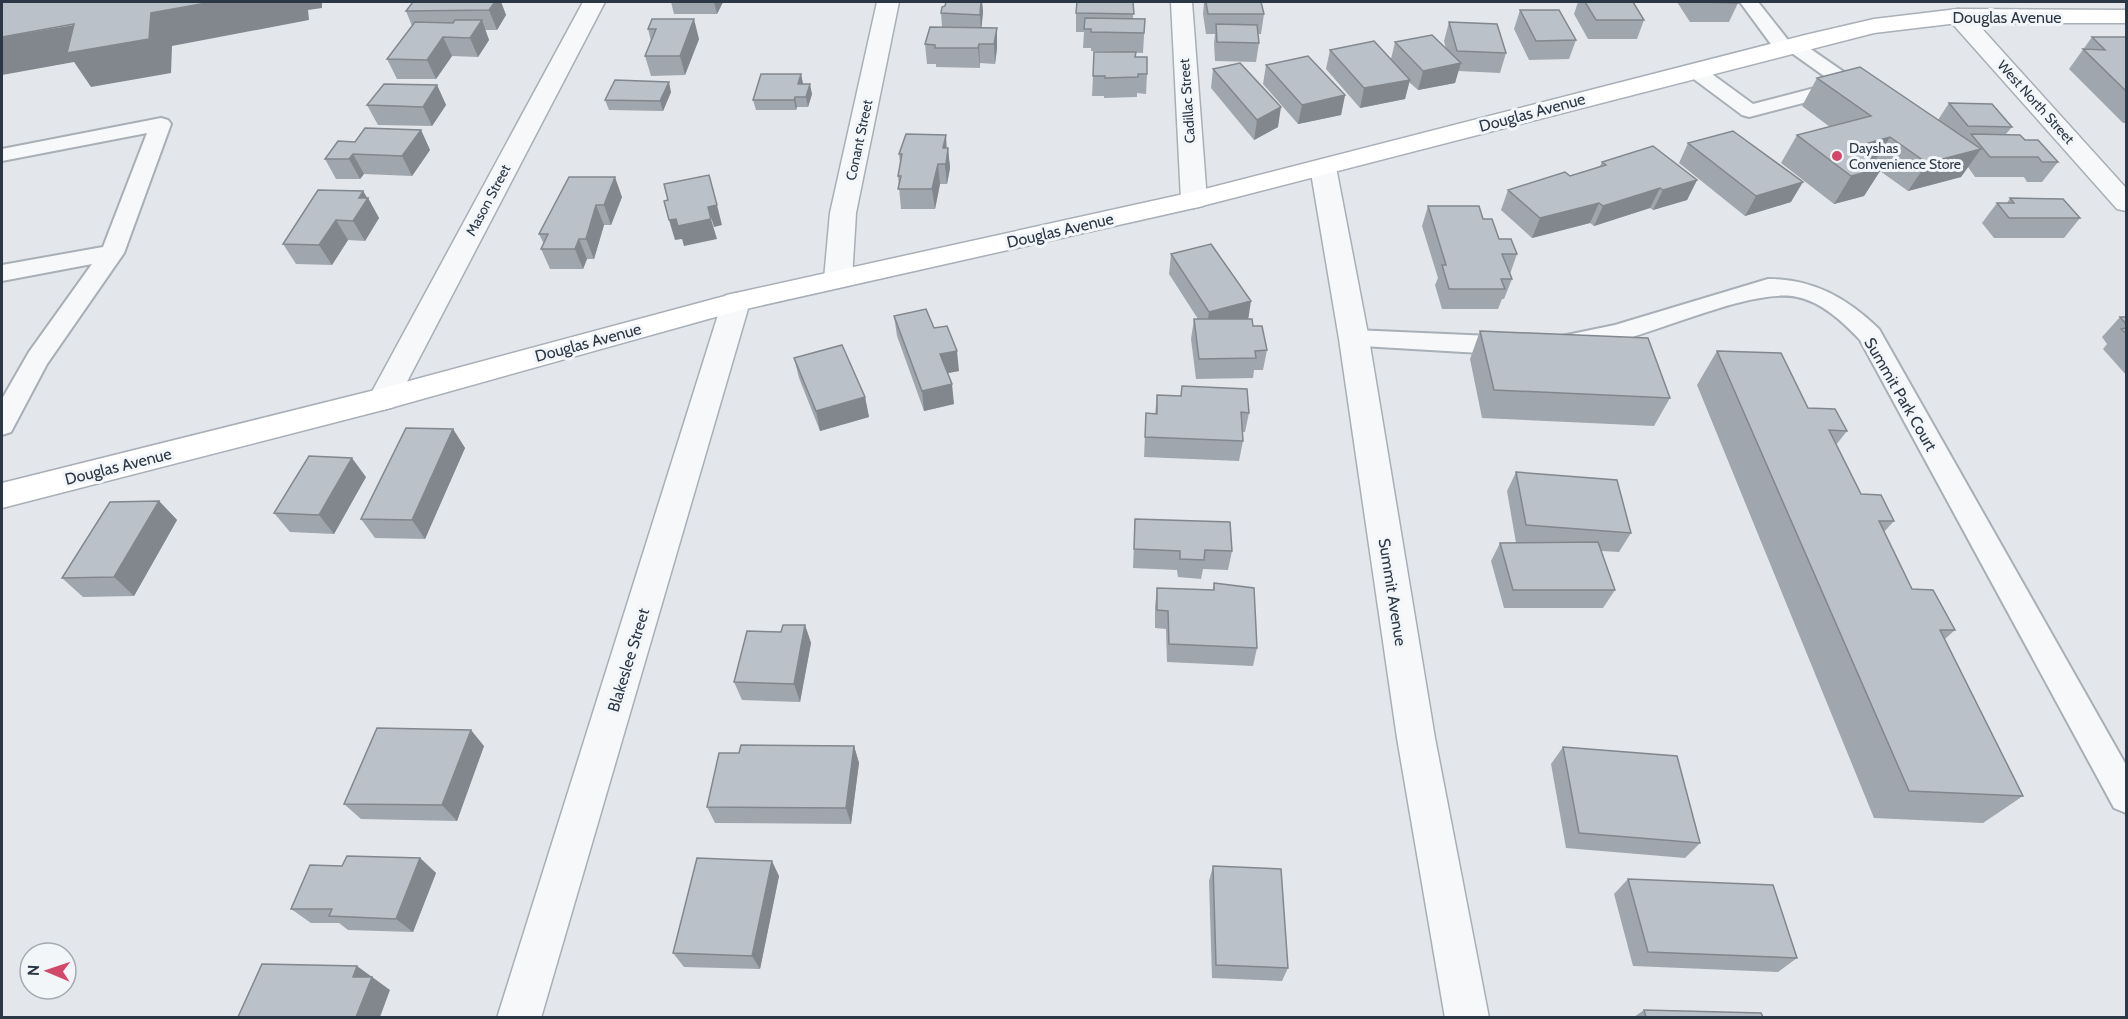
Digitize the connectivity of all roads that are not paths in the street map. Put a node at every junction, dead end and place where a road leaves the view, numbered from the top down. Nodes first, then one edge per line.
1 (594, 2) edge
2 (888, 2) edge
3 (1181, 2) edge
4 (1749, 2) edge
5 (1951, 9) edge
6 (2127, 18) edge
7 (1787, 46) junction
8 (1694, 70) junction
9 (2, 154) edge
10 (1323, 167) junction
11 (1194, 200) junction
12 (2127, 203) edge
13 (112, 253) junction
14 (2, 273) edge
15 (838, 279) junction
16 (736, 302) junction
17 (1354, 339) junction
18 (383, 399) junction
19 (2, 425) edge
20 (2, 496) edge
21 (2127, 797) edge
22 (519, 1017) edge
23 (1467, 1017) edge

1 - 18 street, Mason Street
2 - 15 street, Conant Street
3 - 11 street, Cadillac Street
4 - 7 lane
5 - 6 main road, Douglas Avenue
5 - 7 main road, Douglas Avenue
5 - 12 street, West North Street
7 - 8 main road, Douglas Avenue
7 - 8 lane
8 - 10 main road, Douglas Avenue
9 - 13 lane
10 - 11 main road, Douglas Avenue
10 - 17 street, Summit Avenue
11 - 15 main road, Douglas Avenue
13 - 14 lane
13 - 19 lane
15 - 16 main road, Douglas Avenue
16 - 18 main road, Douglas Avenue
16 - 22 street, Blakeslee Street
17 - 21 lane, Summit Park Court
17 - 23 street, Summit Avenue
18 - 20 main road, Douglas Avenue

